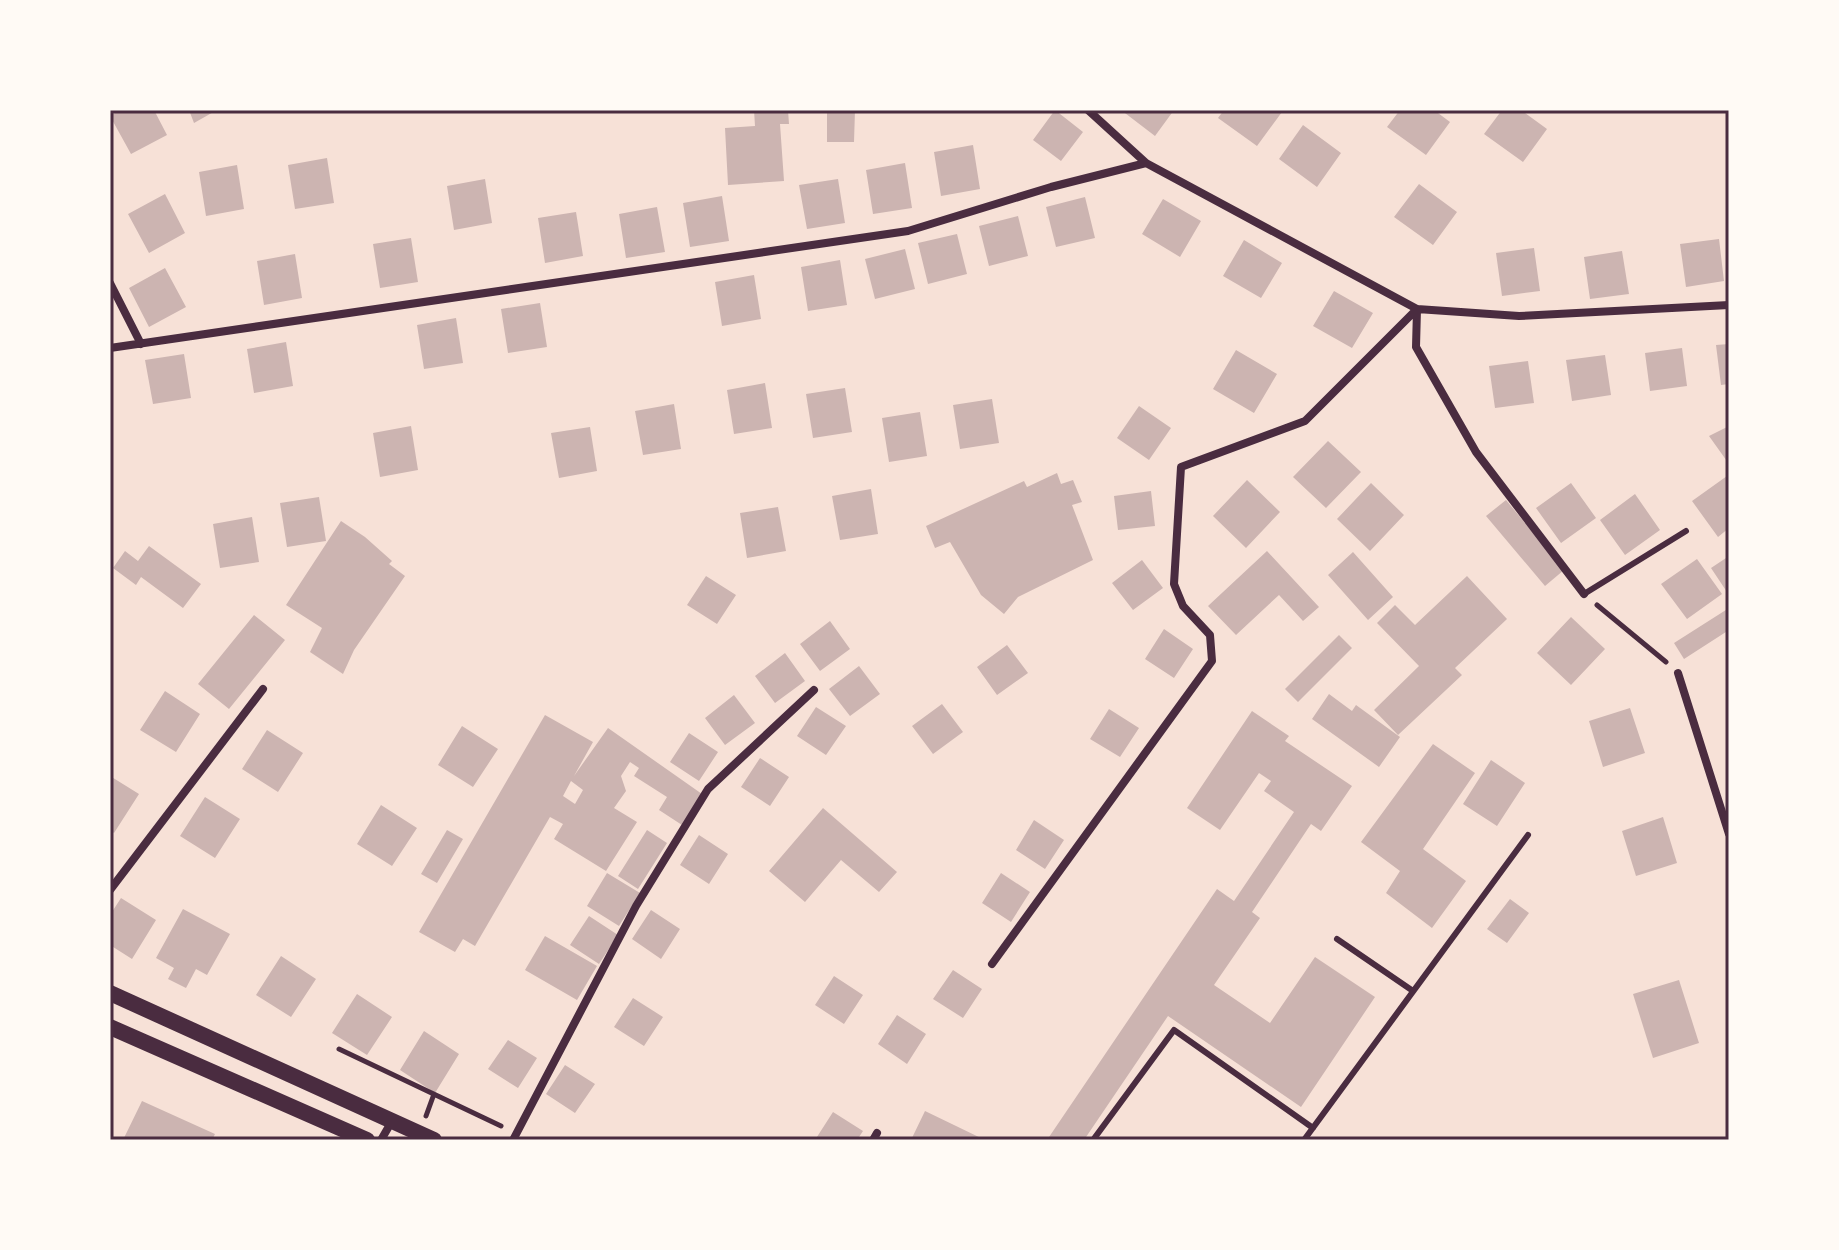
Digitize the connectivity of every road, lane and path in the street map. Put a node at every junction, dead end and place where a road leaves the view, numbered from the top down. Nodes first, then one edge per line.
1 (1088, 110) edge
2 (1146, 163) junction
3 (110, 283) edge
4 (1729, 305) edge
5 (1417, 309) junction
6 (141, 344) junction
7 (110, 348) edge
8 (1686, 531) dead end
9 (1584, 594) junction
10 (1678, 673) joint
11 (263, 689) dead end
12 (814, 690) dead end
13 (1729, 834) edge
14 (1528, 835) dead end
15 (110, 890) edge
16 (1337, 939) dead end
17 (992, 964) dead end
18 (1413, 991) junction
19 (110, 993) edge
20 (110, 1027) edge
21 (339, 1049) dead end
22 (393, 1120) junction
23 (1313, 1128) junction
24 (515, 1137) edge
25 (367, 1140) edge
26 (381, 1140) edge
27 (434, 1140) edge
28 (1093, 1140) edge
29 (1304, 1140) edge

1 - 2 street
2 - 5 street
2 - 6 street
3 - 6 street
4 - 5 street
5 - 9 street
5 - 17 street
6 - 7 street
8 - 9 lane
9 - 10 path
10 - 13 street
11 - 15 street
12 - 24 street
14 - 18 lane
16 - 18 lane
18 - 23 lane
19 - 22 main road
20 - 25 main road
21 - 24 path
22 - 26 street
22 - 27 main road
23 - 28 lane
23 - 29 lane

